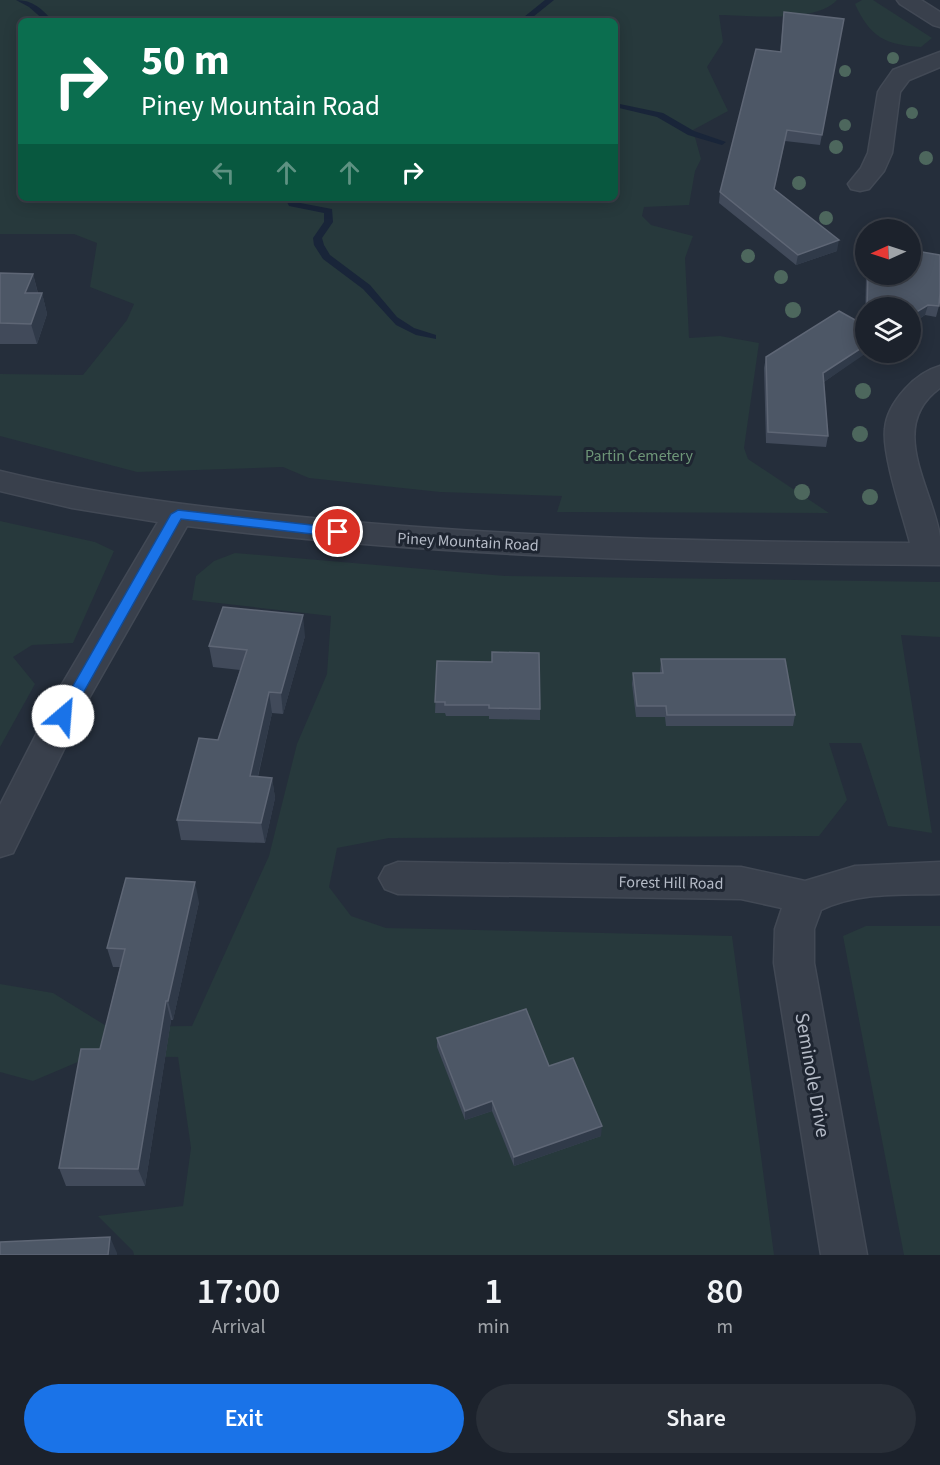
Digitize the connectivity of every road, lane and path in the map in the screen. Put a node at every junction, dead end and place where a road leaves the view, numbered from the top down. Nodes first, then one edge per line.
1 (907, 0) edge
2 (940, 21) edge
3 (940, 59) edge
4 (860, 184) dead end
5 (940, 375) edge
6 (0, 481) edge
7 (178, 514) junction
8 (934, 554) edge
9 (0, 842) edge
10 (398, 878) dead end
11 (940, 878) edge
12 (807, 898) junction
13 (844, 1255) edge

1 - 2 street
3 - 4 street
5 - 8 street
6 - 7 street, Piney Mountain Road
7 - 8 street, Piney Mountain Road
7 - 9 street
10 - 12 street, Forest Hill Road
11 - 12 street
12 - 13 street, Seminole Drive

